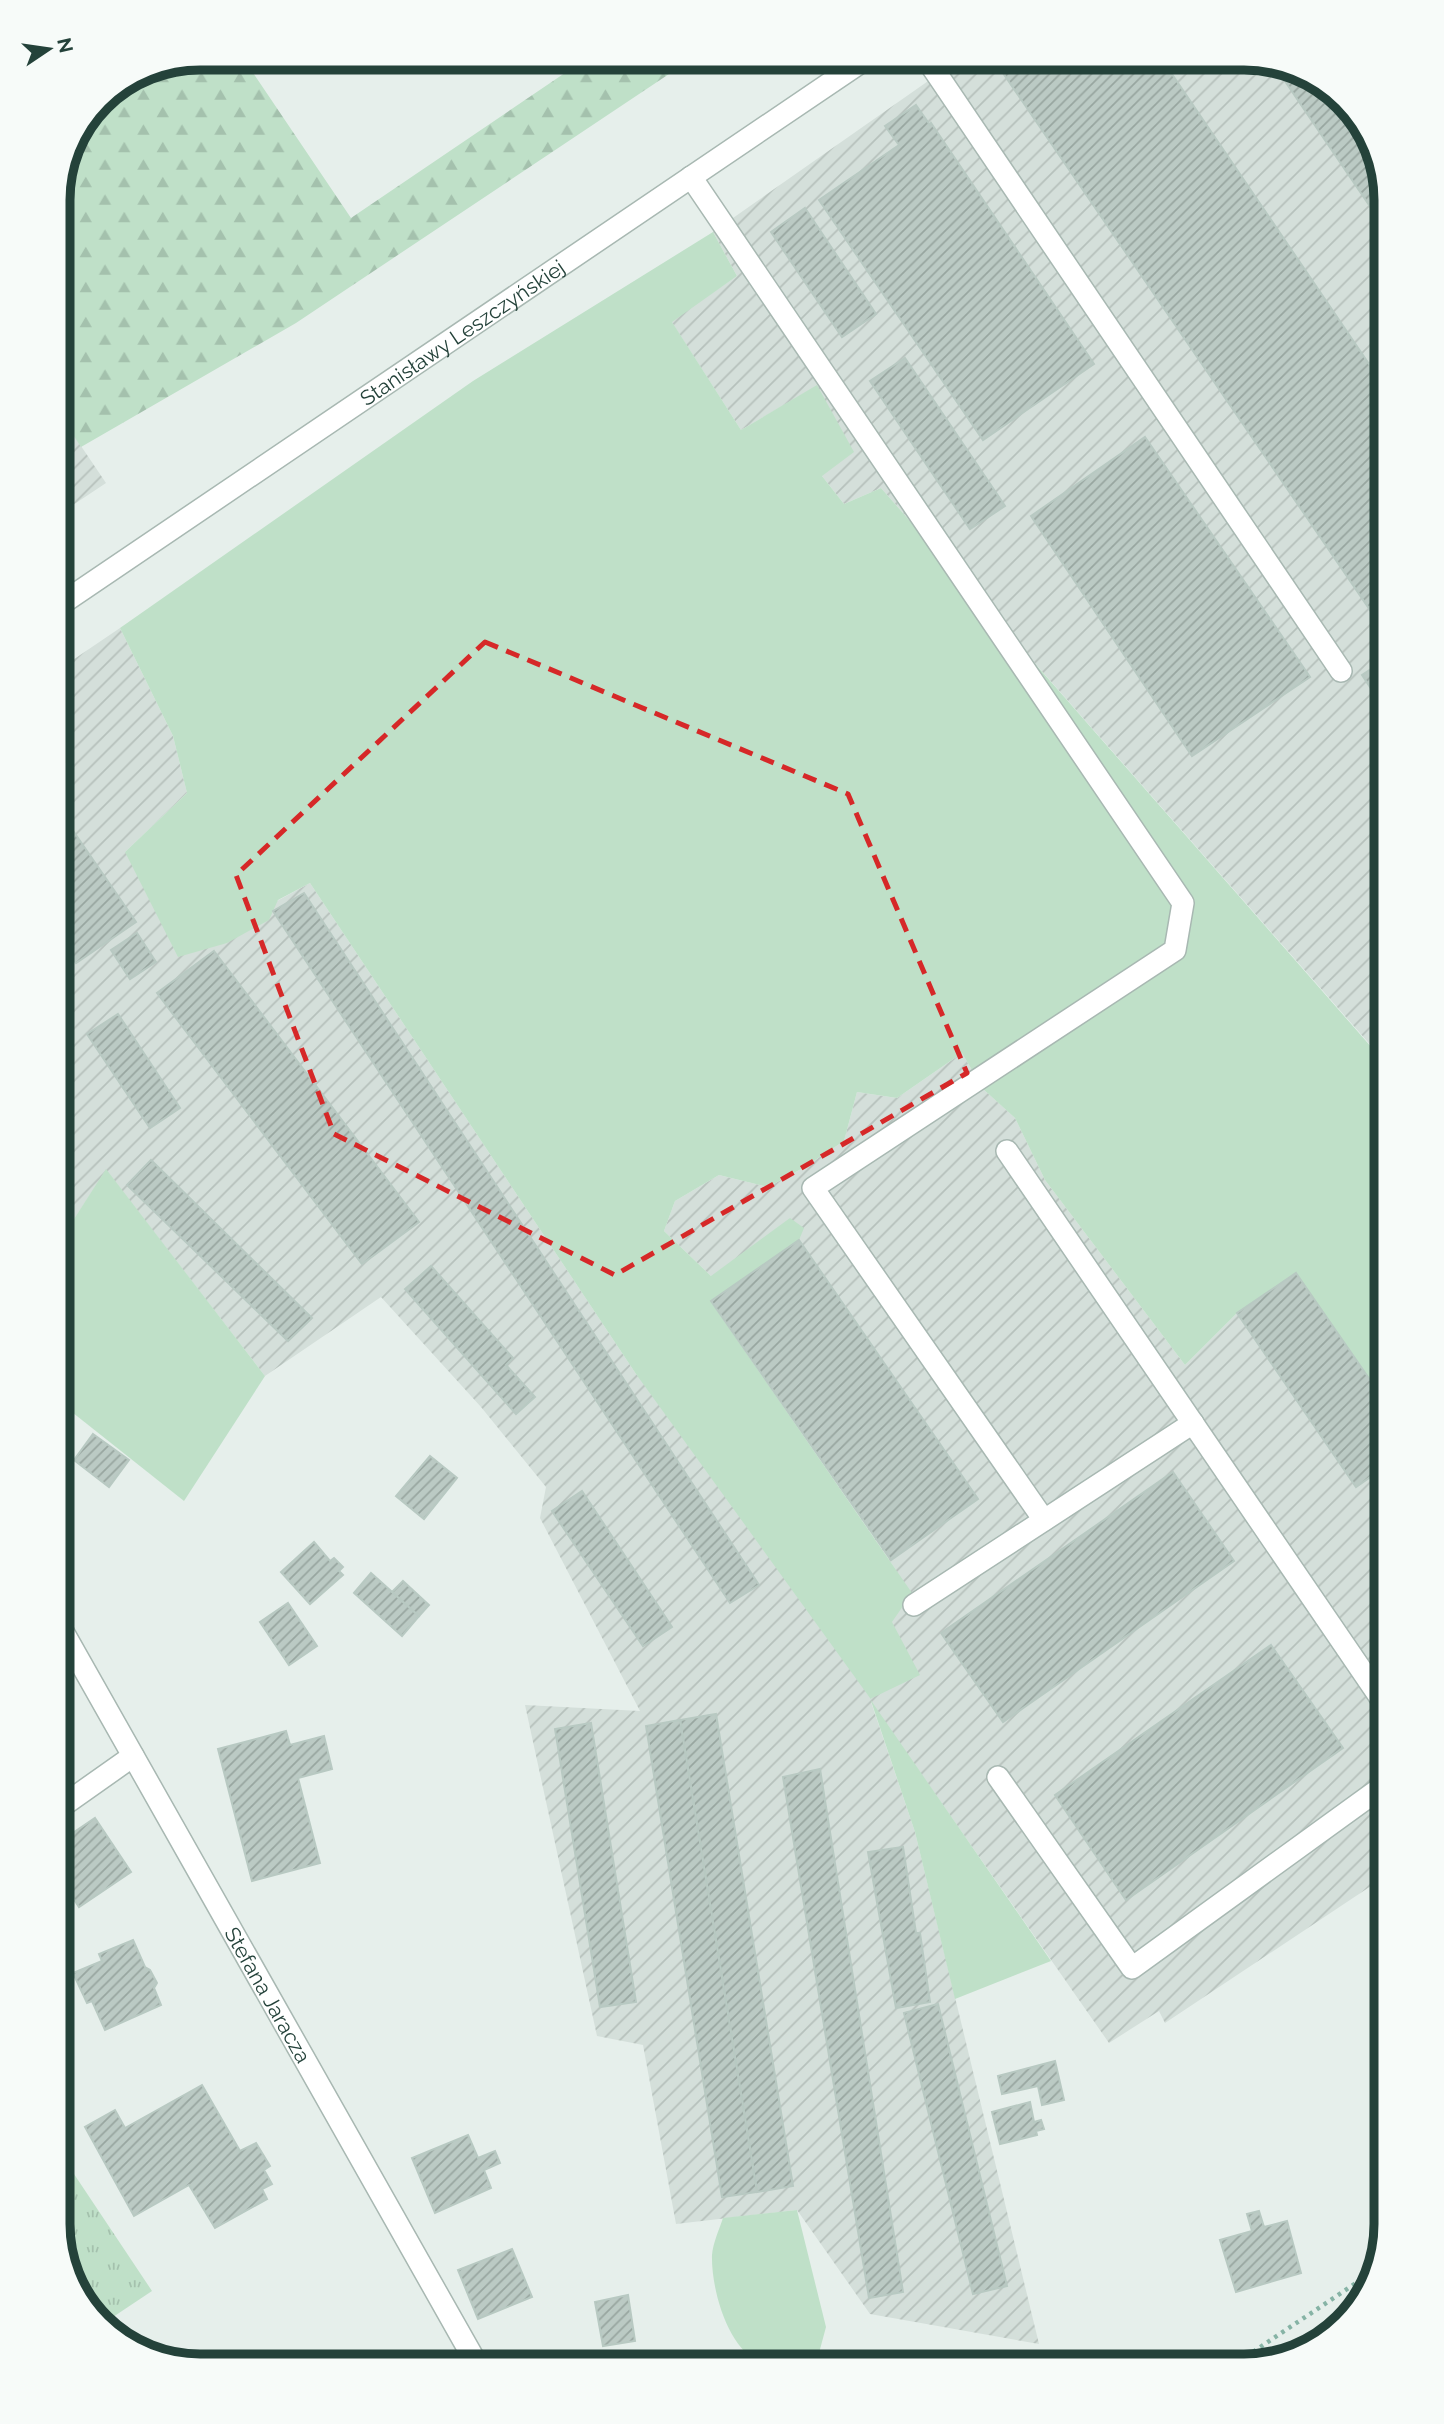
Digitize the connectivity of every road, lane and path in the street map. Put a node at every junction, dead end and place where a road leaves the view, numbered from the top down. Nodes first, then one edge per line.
1 (849, 70) edge
2 (934, 70) edge
3 (691, 177) junction
4 (70, 598) edge
5 (1341, 671) dead end
6 (1007, 1151) dead end
7 (1193, 1423) junction
8 (1044, 1520) junction
9 (914, 1605) dead end
10 (70, 1644) edge
11 (1374, 1688) edge
12 (133, 1756) junction
13 (998, 1777) dead end
14 (1374, 1793) edge
15 (70, 1801) edge
16 (1362, 2279) edge
17 (471, 2354) edge
18 (1251, 2354) edge

1 - 3 street, Stanisławy Leszczyńskiej
2 - 5 street
3 - 4 street, Stanisławy Leszczyńskiej
3 - 8 street
6 - 7 street
7 - 8 street
7 - 11 street
8 - 9 street
10 - 12 street, Stefana Jaracza
12 - 15 street
12 - 17 street, Stefana Jaracza
13 - 14 street
16 - 18 path

